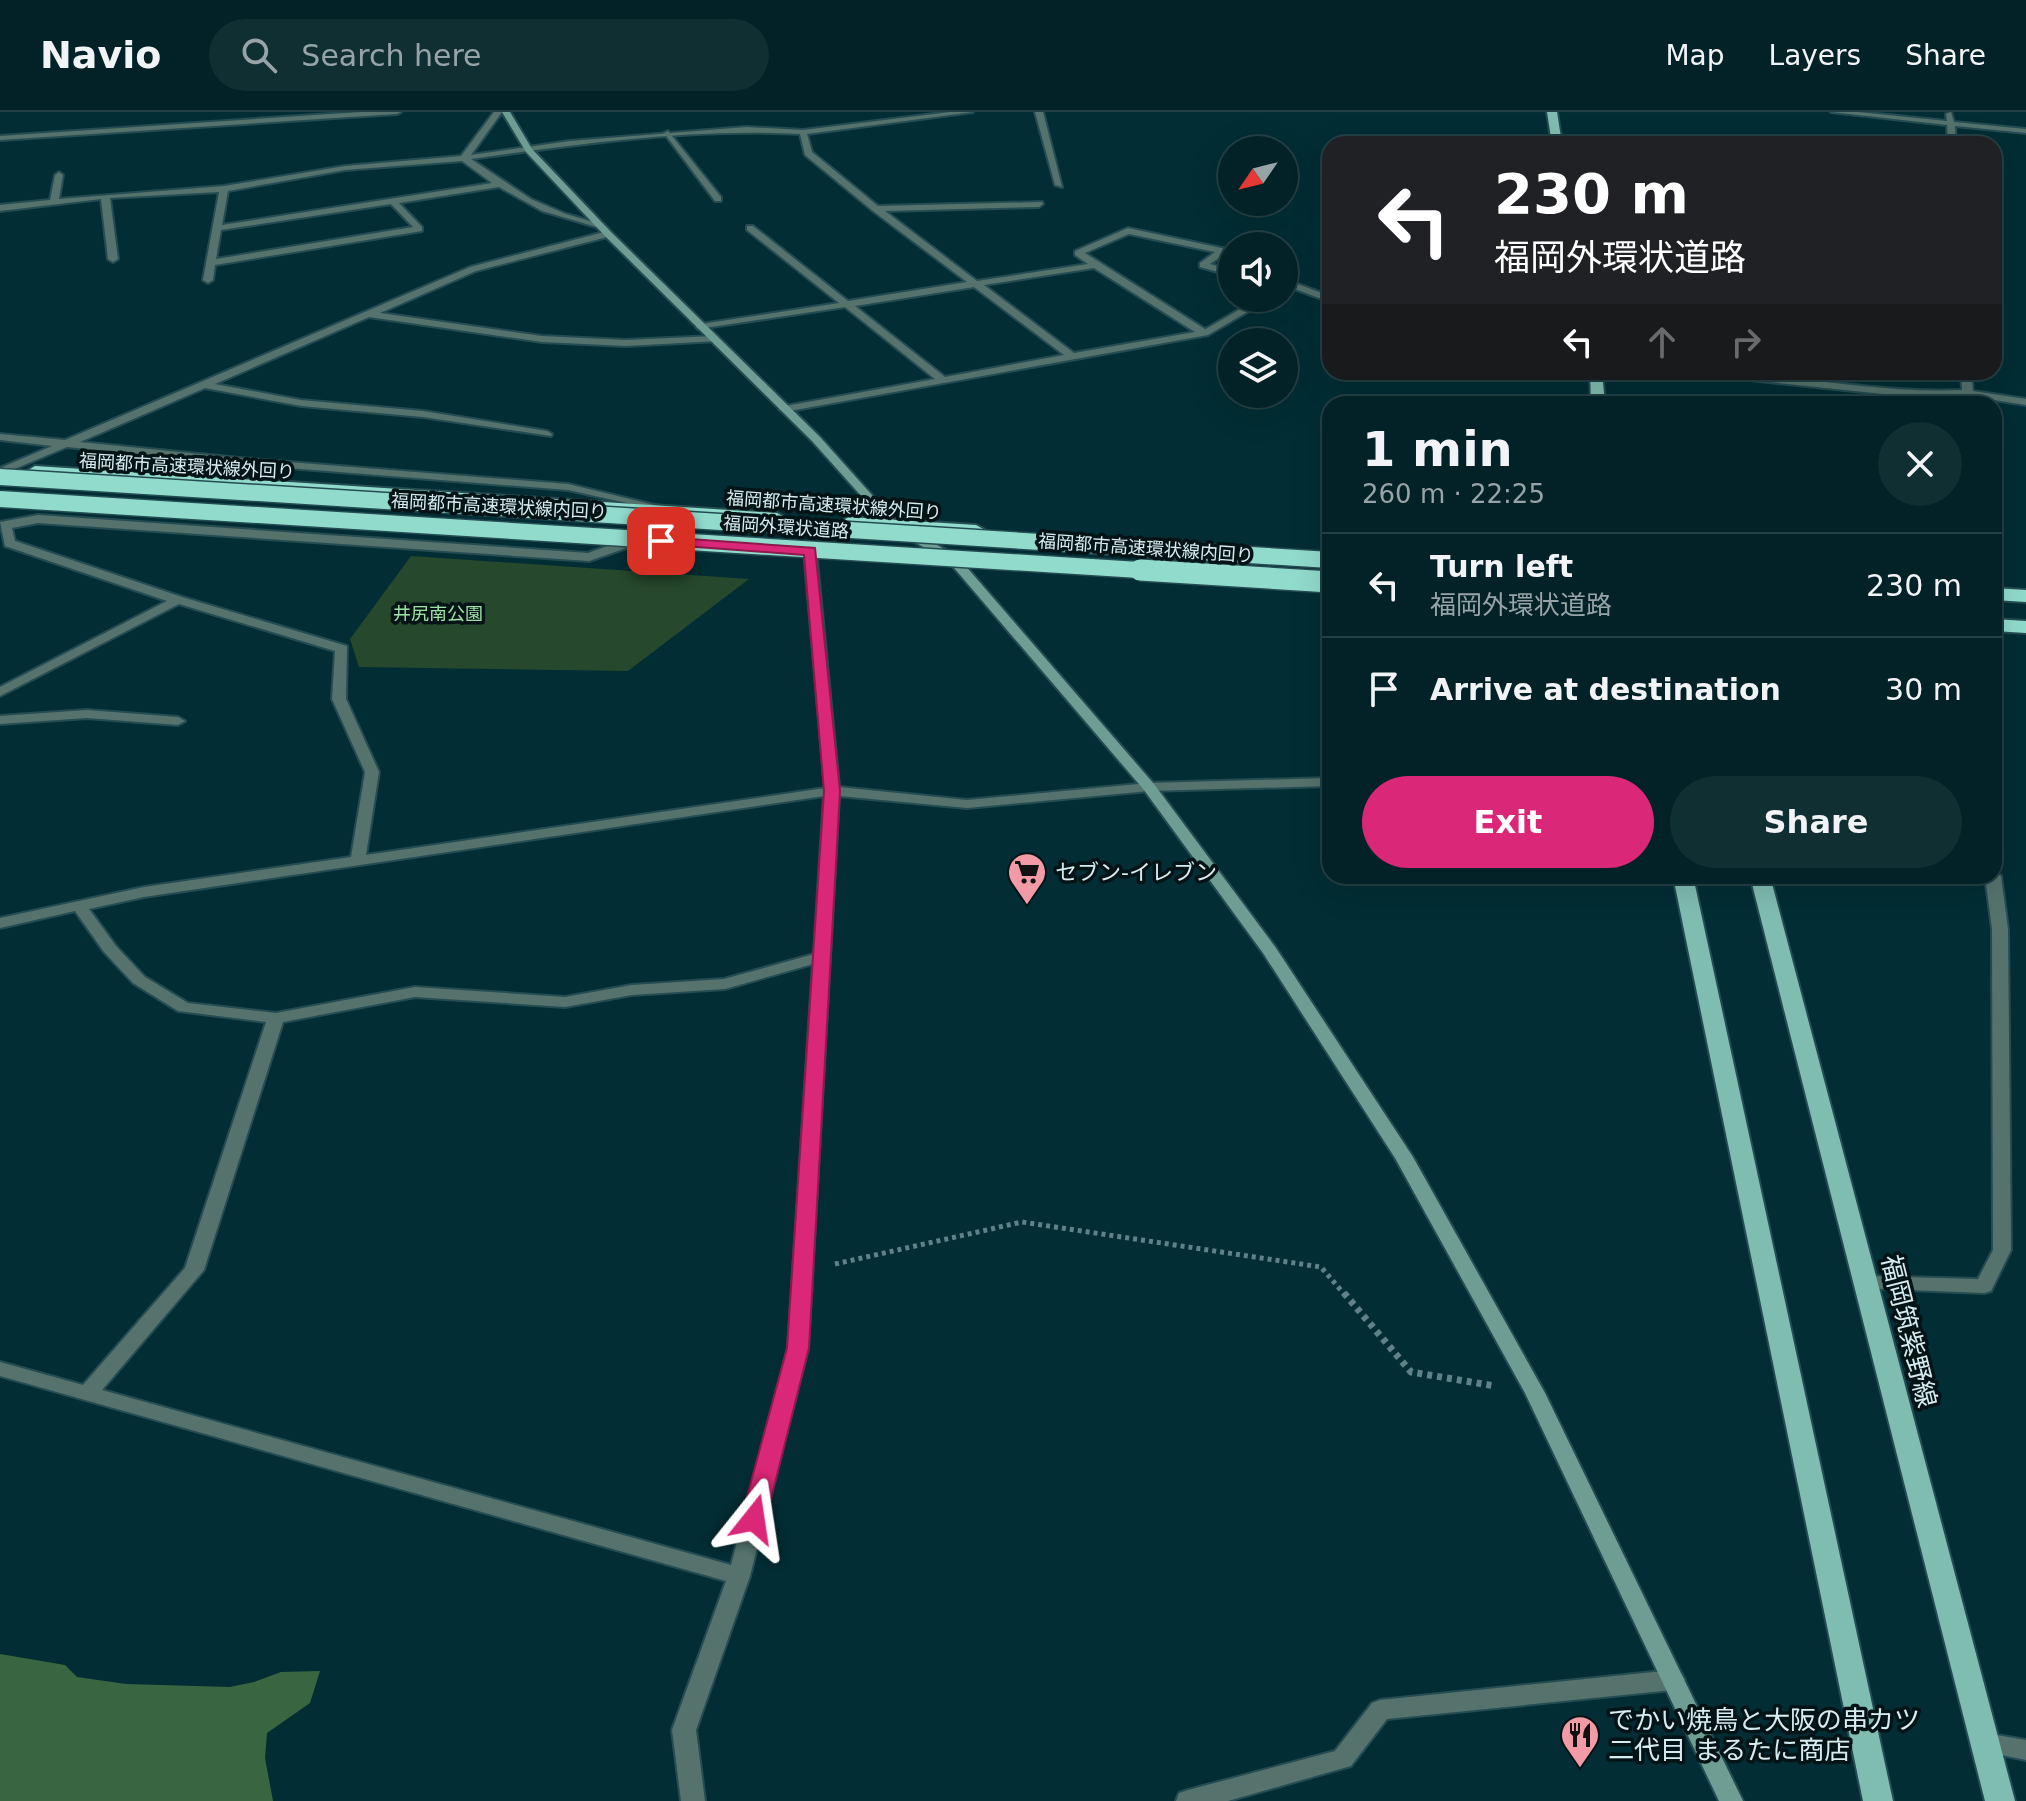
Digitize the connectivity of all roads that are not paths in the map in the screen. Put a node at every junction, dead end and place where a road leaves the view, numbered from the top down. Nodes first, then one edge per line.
1 (397, 112) edge
2 (498, 112) edge
3 (506, 112) edge
4 (969, 112) edge
5 (1039, 112) edge
6 (1552, 112) edge
7 (1835, 112) edge
8 (1950, 112) edge
9 (1951, 123) junction
10 (2026, 131) edge
11 (803, 132) junction
12 (668, 133) junction
13 (1556, 136) edge
14 (1952, 136) edge
15 (0, 138) edge
16 (529, 150) junction
17 (464, 158) junction
18 (59, 175) dead end
19 (497, 185) junction
20 (1059, 185) dead end
21 (224, 189) junction
22 (105, 196) junction
23 (718, 199) dead end
24 (54, 201) junction
25 (393, 201) junction
26 (1039, 204) dead end
27 (0, 208) edge
28 (876, 209) junction
29 (219, 228) junction
30 (750, 228) dead end
31 (604, 229) junction
32 (1218, 250) edge
33 (1218, 254) edge
34 (113, 259) dead end
35 (211, 263) junction
36 (1096, 265) junction
37 (1218, 269) edge
38 (208, 280) dead end
39 (972, 284) junction
40 (1298, 289) edge
41 (1322, 296) edge
42 (847, 304) junction
43 (1241, 312) edge
44 (368, 314) junction
45 (701, 327) junction
46 (1204, 333) junction
47 (714, 339) junction
48 (1074, 358) junction
49 (1766, 380) edge
50 (1967, 380) edge
51 (944, 381) junction
52 (206, 385) junction
53 (1968, 393) junction
54 (1891, 396) edge
55 (1948, 396) edge
56 (1987, 396) edge
57 (2002, 398) edge
58 (2026, 402) edge
59 (784, 409) junction
60 (547, 434) dead end
61 (0, 437) edge
62 (68, 441) junction
63 (1, 472) edge
64 (0, 498) edge
65 (659, 509) junction
66 (893, 525) junction
67 (3, 526) edge
68 (637, 540) junction
69 (810, 551) junction
70 (1322, 552) edge
71 (953, 559) junction
72 (1322, 559) edge
73 (1322, 583) edge
74 (1322, 583) edge
75 (2002, 595) edge
76 (2026, 599) edge
77 (178, 600) junction
78 (2002, 600) edge
79 (2002, 626) edge
80 (2026, 627) edge
81 (2002, 634) edge
82 (2026, 635) edge
83 (0, 692) edge
84 (0, 720) edge
85 (178, 721) dead end
86 (1322, 782) edge
87 (1149, 787) junction
88 (832, 791) junction
89 (358, 860) junction
90 (1685, 884) edge
91 (1762, 884) edge
92 (1994, 884) edge
93 (79, 906) junction
94 (0, 923) edge
95 (822, 957) junction
96 (276, 1018) junction
97 (1866, 1283) junction
98 (0, 1369) edge
99 (88, 1393) junction
100 (739, 1576) junction
101 (1673, 1680) junction
102 (1985, 1743) junction
103 (2026, 1750) edge
104 (693, 1801) edge
105 (1188, 1801) edge
106 (1731, 1801) edge
107 (1878, 1801) edge
108 (2000, 1801) edge

1 - 15 street
2 - 17 street
3 - 16 street
4 - 11 street
5 - 20 street
6 - 13 main road
7 - 9 street
8 - 9 street
9 - 10 street
9 - 14 street
11 - 12 street
11 - 28 street
12 - 16 street
12 - 23 street
16 - 17 street
16 - 31 street
17 - 19 street
17 - 21 street
18 - 24 street
19 - 25 street
19 - 31 street
21 - 22 street
21 - 29 street
22 - 24 street
22 - 34 street
24 - 27 street
25 - 29 street
25 - 35 street
26 - 28 street
28 - 39 street
29 - 35 street
30 - 42 street
31 - 44 street
31 - 45 street
32 - 36 street
33 - 37 street
35 - 38 street
36 - 39 street
36 - 46 street
39 - 42 street
39 - 48 street
40 - 41 street
42 - 45 street
42 - 51 street
43 - 46 street
44 - 47 street
44 - 52 street
45 - 47 street
46 - 48 street
47 - 59 street
48 - 51 street
49 - 54 street
50 - 53 street
51 - 59 street
52 - 60 street
52 - 62 street
53 - 55 street
53 - 56 street
57 - 58 street
59 - 66 street
61 - 62 street
62 - 63 street
62 - 65 street
63 - 65 highway, 福岡外環状道路
63 - 72 highway, 福岡都市高速環状線外回り, bridge
64 - 68 highway, 福岡外環状道路
64 - 73 highway, 福岡都市高速環状線内回り, bridge
65 - 66 highway, 福岡外環状道路
66 - 70 highway, 福岡外環状道路
66 - 71 street
67 - 68 street
67 - 77 street
68 - 69 highway, 福岡外環状道路
69 - 71 highway, 福岡外環状道路
69 - 88 street
71 - 74 highway, 福岡外環状道路
71 - 87 street
75 - 76 highway
76 - 78 highway
77 - 83 street
77 - 89 street
79 - 80 highway
81 - 82 highway
84 - 85 street
86 - 87 street
87 - 88 street
87 - 101 street
88 - 89 street
88 - 95 street
89 - 93 street
90 - 107 main road
91 - 97 main road, 福岡筑紫野線
92 - 97 street
93 - 94 street
93 - 96 street
95 - 96 street
95 - 100 street
96 - 99 street
97 - 102 main road, 福岡筑紫野線
98 - 99 street
99 - 100 street
100 - 104 street
101 - 105 street
101 - 106 street
102 - 103 street
102 - 108 main road, 福岡筑紫野線

